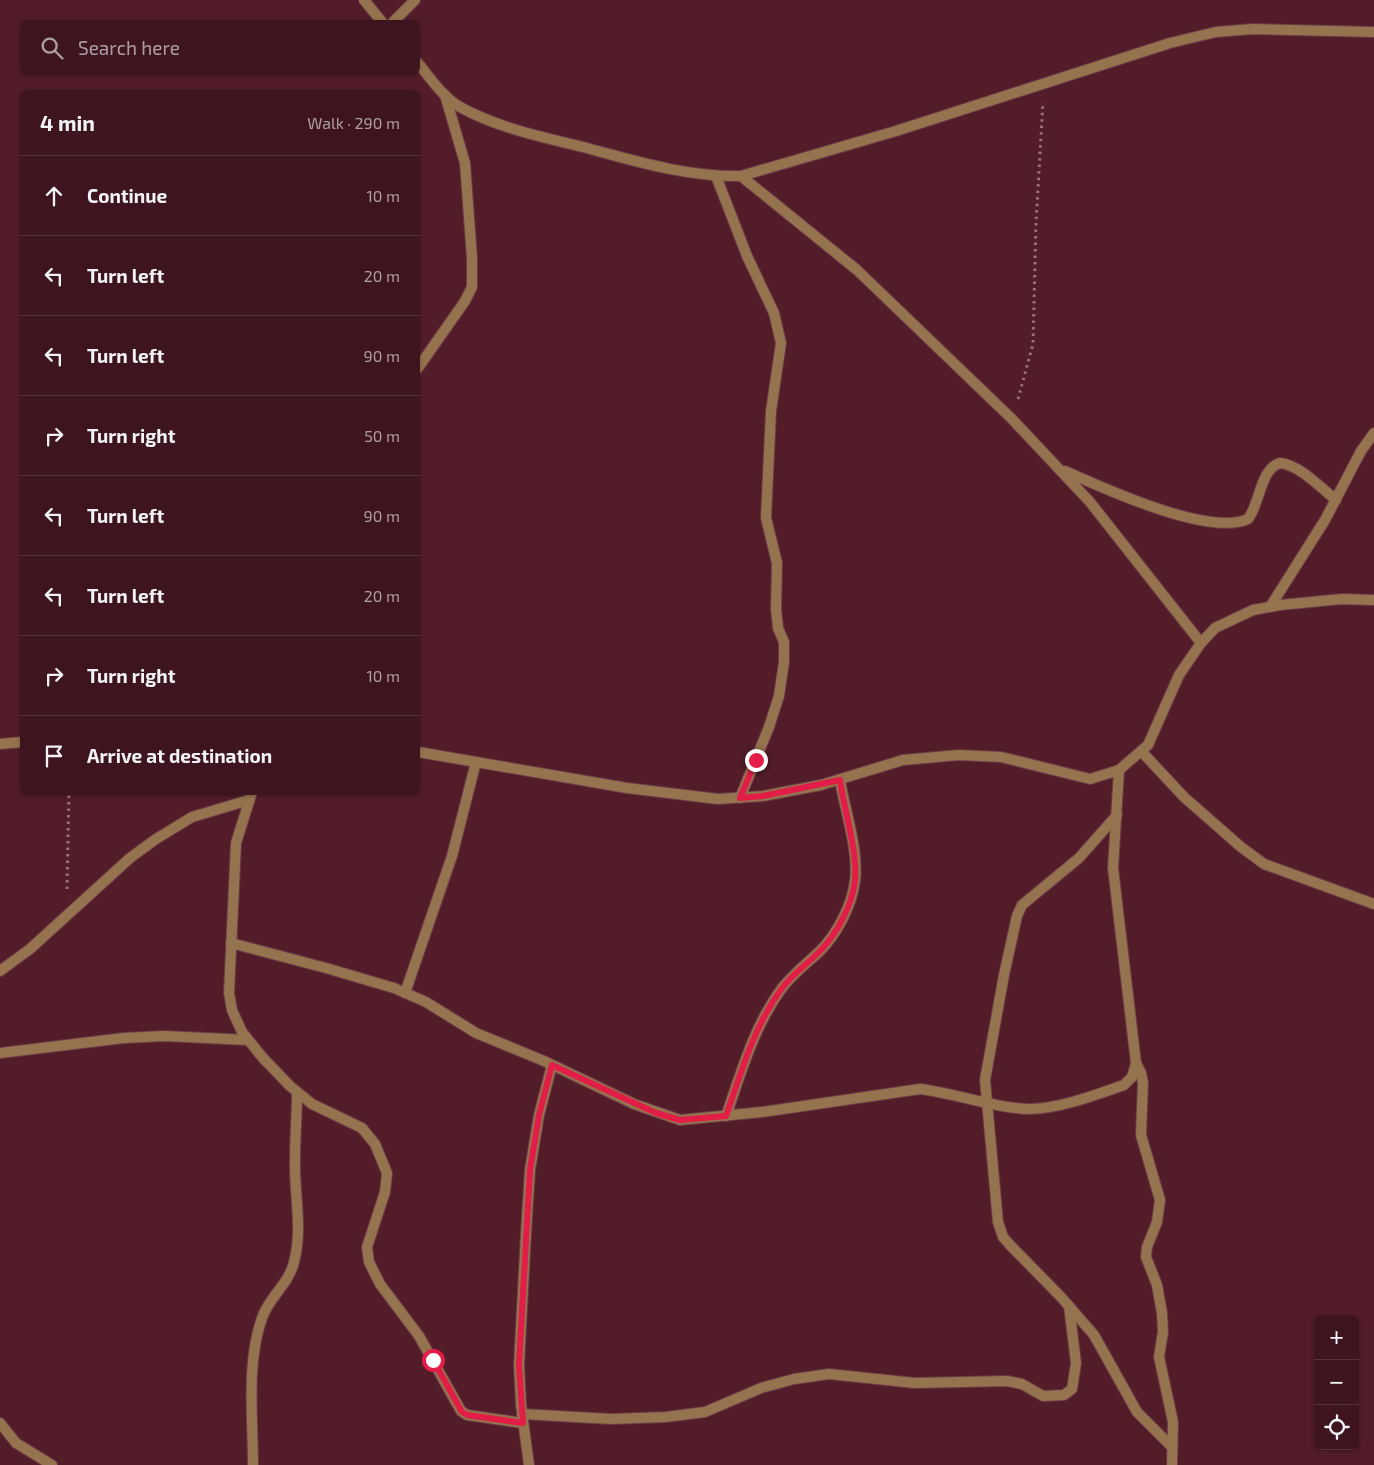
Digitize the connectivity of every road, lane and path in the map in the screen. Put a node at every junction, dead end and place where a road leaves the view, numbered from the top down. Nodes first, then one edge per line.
1 (364, 0) edge
2 (415, 0) edge
3 (380, 20) edge
4 (395, 20) edge
5 (1374, 32) edge
6 (420, 65) edge
7 (1044, 83) junction
8 (445, 94) junction
9 (716, 176) junction
10 (741, 176) junction
11 (420, 365) edge
12 (1012, 419) junction
13 (1374, 433) edge
14 (1061, 469) junction
15 (1336, 500) junction
16 (1374, 600) edge
17 (1270, 607) junction
18 (1201, 643) junction
19 (20, 742) edge
20 (0, 744) edge
21 (420, 752) edge
22 (1142, 752) junction
23 (476, 762) junction
24 (1119, 770) junction
25 (840, 780) junction
26 (69, 795) edge
27 (251, 796) edge
28 (740, 798) junction
29 (1117, 815) junction
30 (1374, 904) edge
31 (67, 917) junction
32 (231, 943) junction
33 (0, 971) edge
34 (405, 993) junction
35 (248, 1040) junction
36 (0, 1053) edge
37 (1136, 1063) junction
38 (552, 1065) junction
39 (297, 1092) junction
40 (986, 1101) junction
41 (726, 1116) junction
42 (1069, 1305) junction
43 (522, 1418) junction
44 (0, 1423) edge
45 (1172, 1447) junction
46 (52, 1465) edge
47 (253, 1465) edge
48 (530, 1465) edge
49 (1172, 1465) edge

1 - 3 street
2 - 4 street
5 - 7 street
6 - 8 street
7 - 10 street
7 - 12 path
8 - 9 street
8 - 11 street
9 - 10 street
9 - 28 street
10 - 12 street
12 - 14 street
13 - 15 street
14 - 15 street
14 - 18 street
15 - 17 street
16 - 17 street
17 - 18 street
18 - 22 street
19 - 20 street
21 - 23 street
22 - 24 street
22 - 30 street
23 - 28 street
23 - 34 street
24 - 25 street
24 - 29 street
25 - 28 street
25 - 41 street
26 - 31 path
27 - 31 street
27 - 32 street
29 - 37 street
29 - 40 street
31 - 33 street
32 - 34 street
32 - 35 street
34 - 38 street
35 - 36 street
35 - 39 street
37 - 40 street
37 - 45 street
38 - 41 street
38 - 43 street
39 - 43 street
39 - 47 street
40 - 41 street
40 - 42 street
42 - 43 street
42 - 45 street
43 - 48 street
44 - 46 street
45 - 49 street

